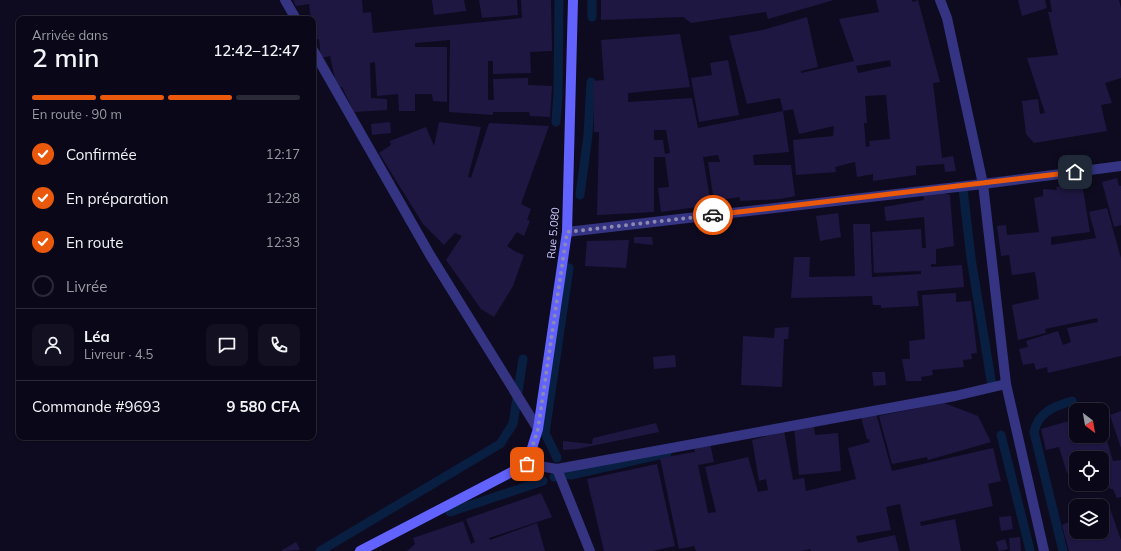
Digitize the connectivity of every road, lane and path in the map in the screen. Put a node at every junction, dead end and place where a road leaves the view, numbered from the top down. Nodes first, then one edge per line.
1 (285, 0) edge
2 (573, 0) edge
3 (940, 0) edge
4 (294, 16) edge
5 (316, 55) edge
6 (1121, 166) edge
7 (983, 184) junction
8 (567, 232) junction
9 (1006, 384) junction
10 (538, 429) junction
11 (527, 464) junction
12 (557, 469) junction
13 (361, 551) edge
14 (590, 551) edge
15 (1044, 551) edge

1 - 4 street
2 - 8 main road, Rue 5.080
3 - 7 street
5 - 10 street
6 - 7 street
7 - 8 street
7 - 9 street
8 - 10 main road, Rue 5.080
9 - 12 street
9 - 15 street
10 - 11 main road, Rue 5.080
11 - 12 street
11 - 13 main road
12 - 14 street

